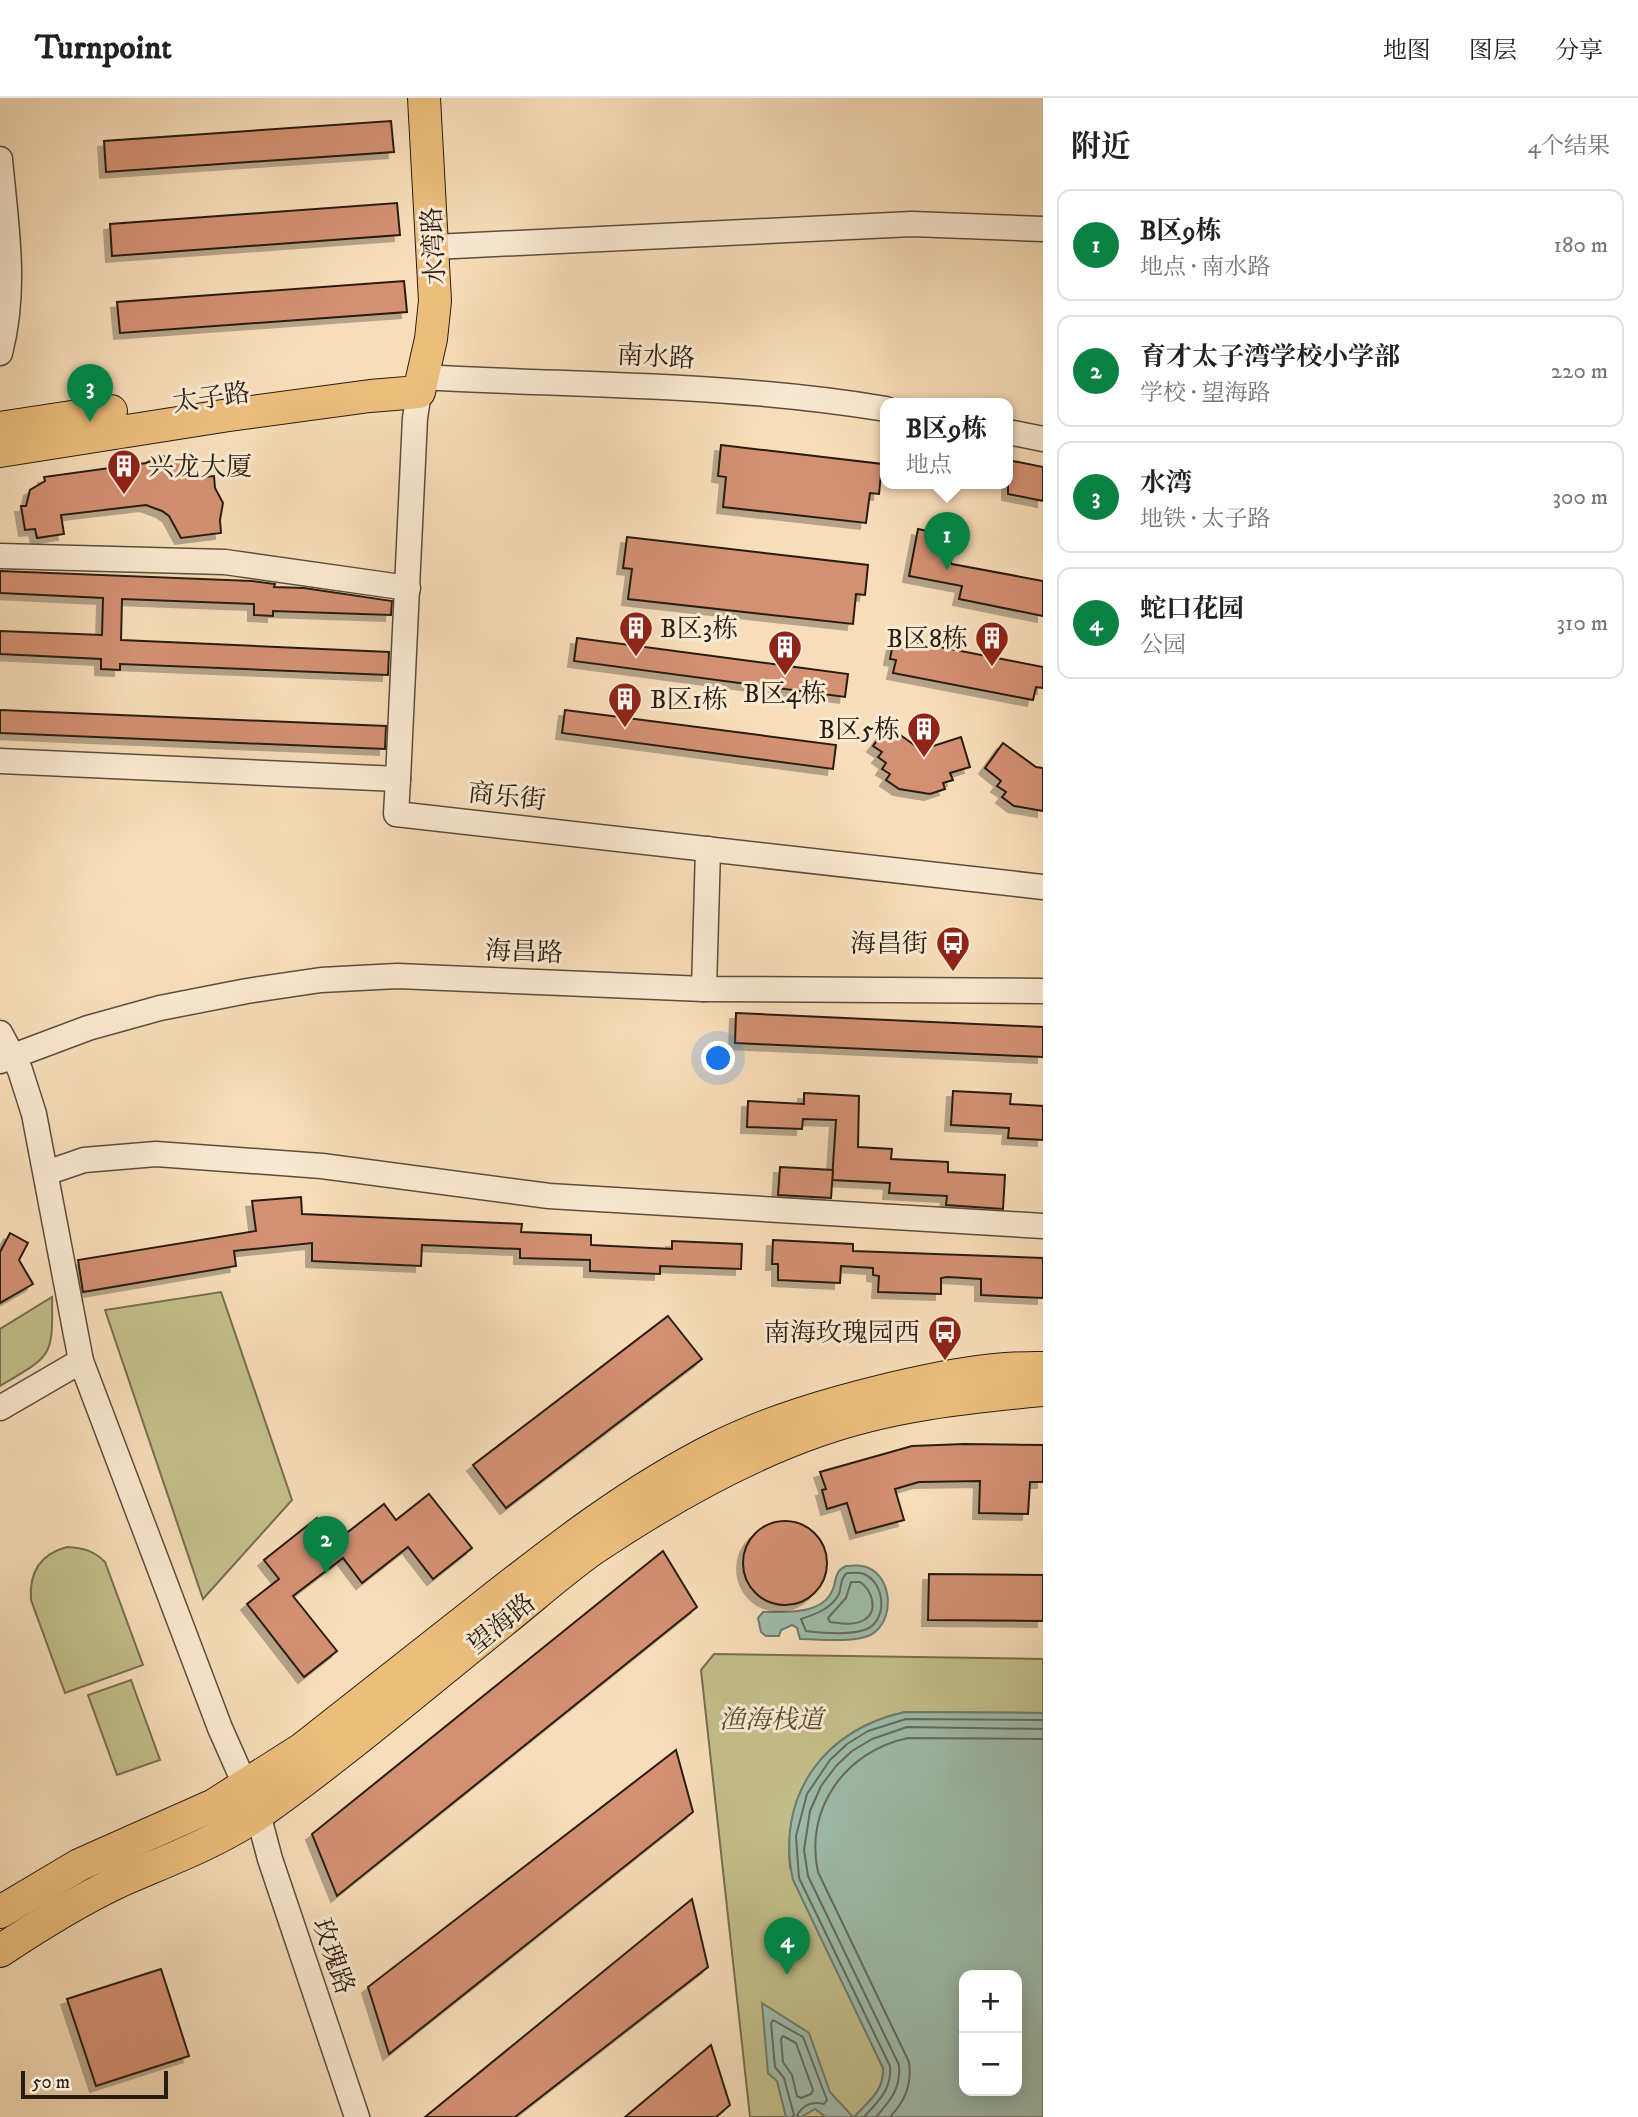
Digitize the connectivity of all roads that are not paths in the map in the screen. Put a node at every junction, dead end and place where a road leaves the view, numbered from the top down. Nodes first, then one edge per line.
1 (424, 98) edge
2 (0, 159) edge
3 (1043, 229) edge
4 (434, 247) junction
5 (0, 353) edge
6 (420, 384) junction
7 (880, 408) edge
8 (0, 428) edge
9 (1013, 433) edge
10 (1043, 439) edge
11 (0, 451) edge
12 (0, 556) edge
13 (408, 588) junction
14 (0, 761) edge
15 (398, 779) junction
16 (708, 849) junction
17 (1043, 887) edge
18 (704, 989) junction
19 (1043, 991) edge
20 (0, 1032) edge
21 (6, 1058) edge
22 (46, 1173) junction
23 (1043, 1226) edge
24 (81, 1361) junction
25 (1043, 1368) edge
26 (1043, 1390) edge
27 (0, 1408) edge
28 (252, 1800) junction
29 (0, 1912) edge
30 (0, 1951) edge
31 (357, 2117) edge

1 - 4 main road, 水湾路
2 - 5 street
3 - 4 street
4 - 6 main road, 水湾路
6 - 7 street, 南水路
6 - 8 main road, 太子路
6 - 11 main road, 太子路
6 - 13 street
9 - 10 street
12 - 13 street
13 - 15 street
14 - 15 street
15 - 16 street, 商乐街
16 - 17 street, 商乐街
16 - 18 street
18 - 19 street, 海昌路
18 - 21 street, 海昌路
20 - 21 street, 玫瑰路
21 - 22 street, 玫瑰路
22 - 23 street
22 - 24 street, 玫瑰路
24 - 27 street
24 - 28 street, 玫瑰路
25 - 28 main road, 望海路
26 - 28 main road, 望海路
28 - 29 main road, 望海路
28 - 30 main road, 望海路
28 - 31 street, 玫瑰路

